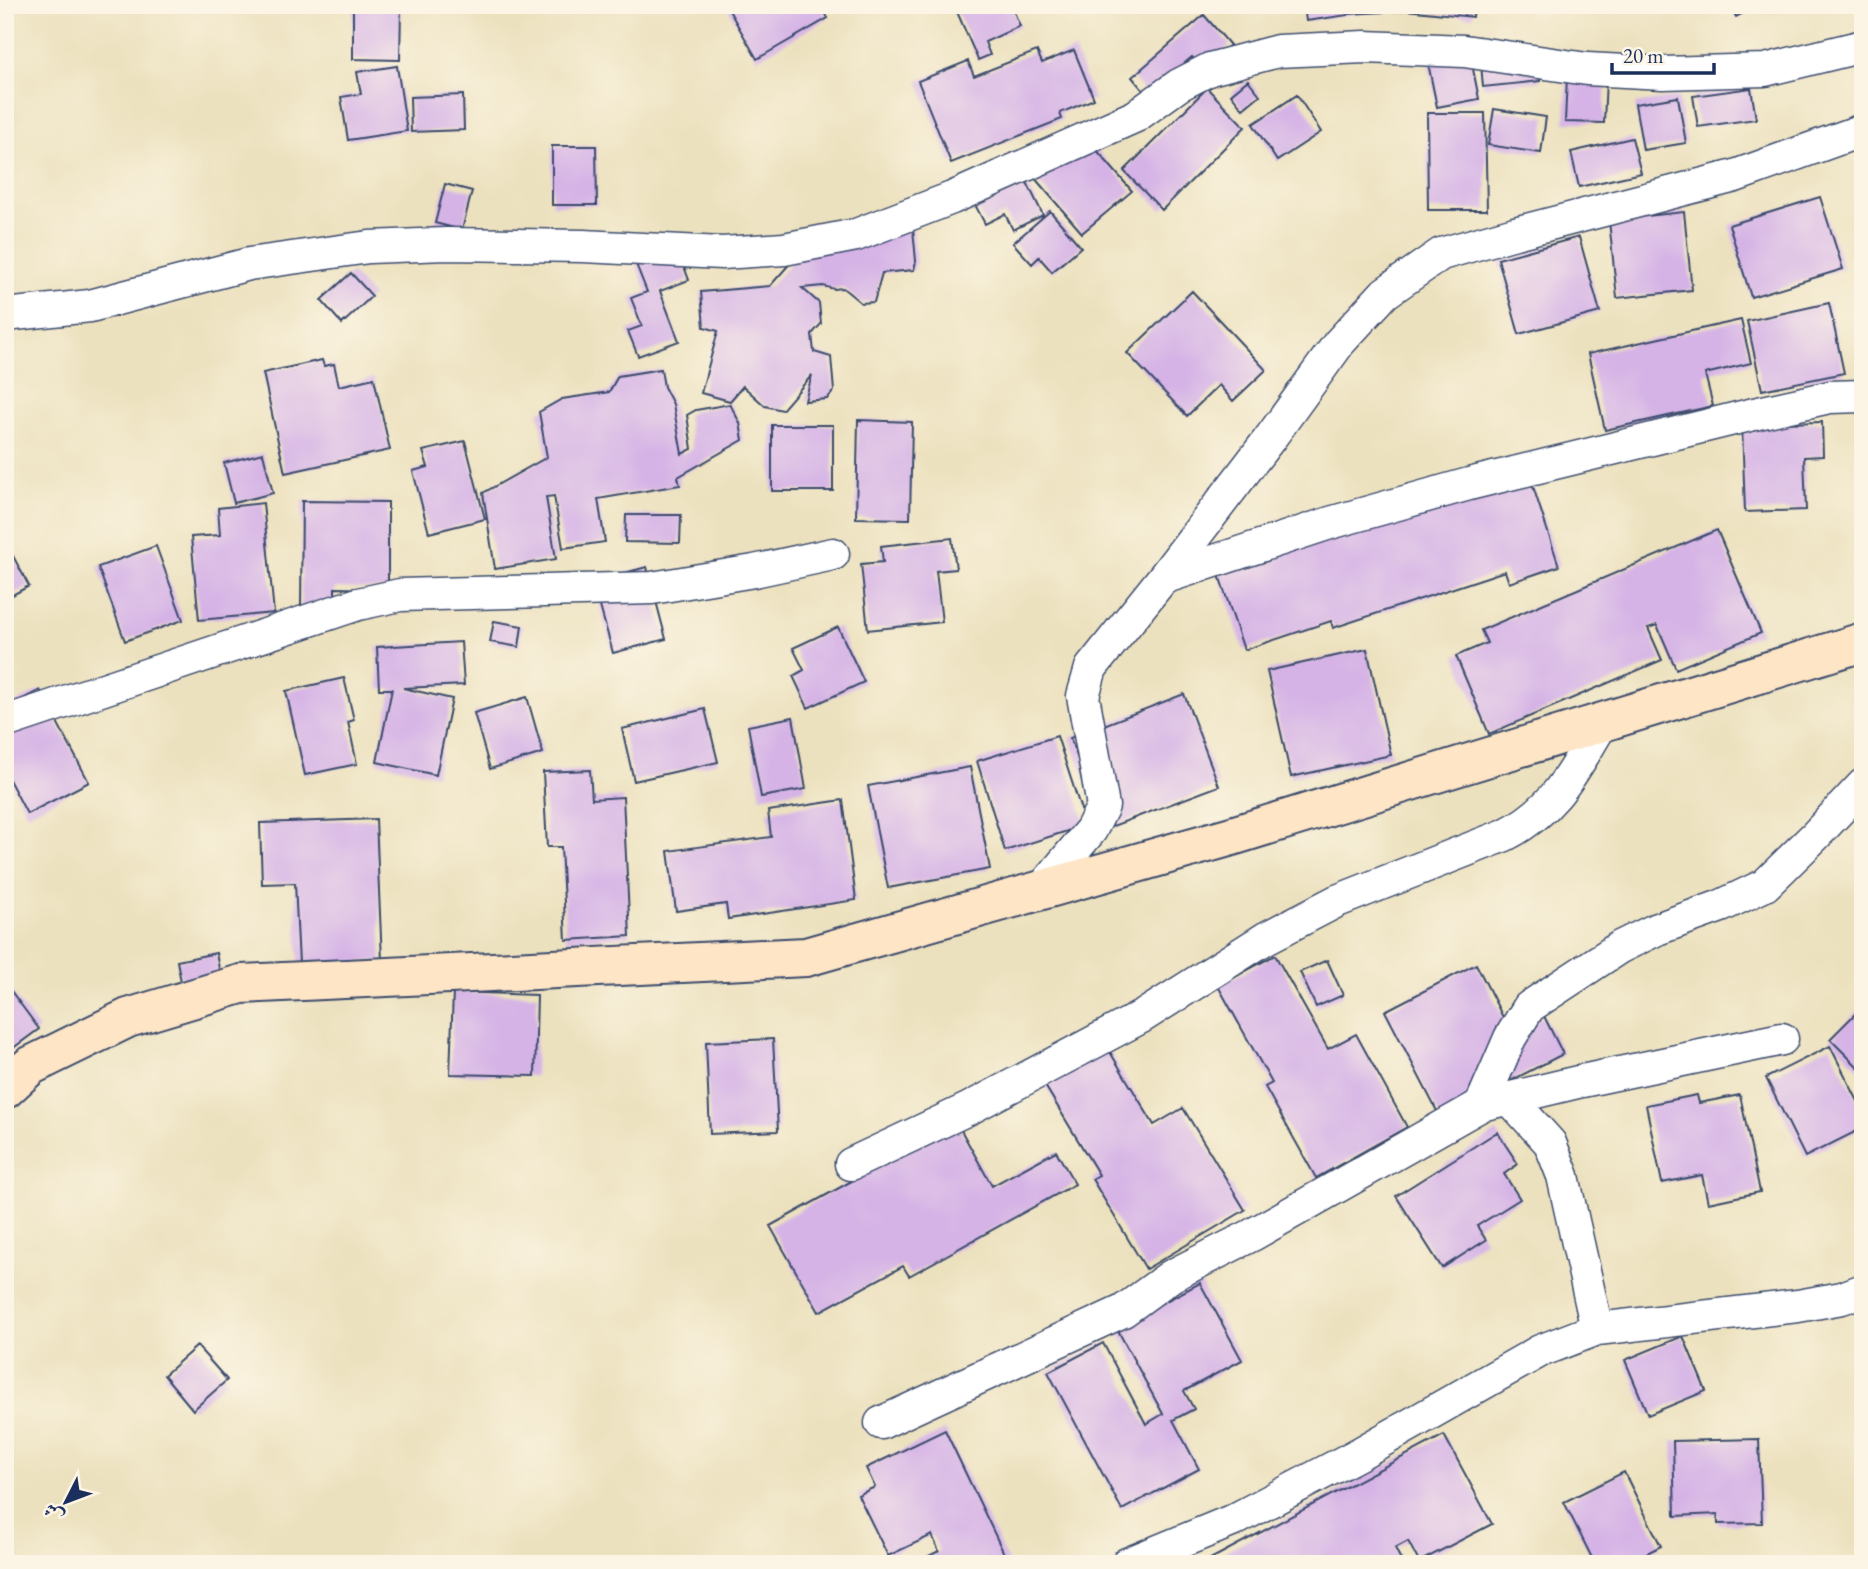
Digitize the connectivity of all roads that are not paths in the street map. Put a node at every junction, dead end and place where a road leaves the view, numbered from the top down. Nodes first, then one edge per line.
1 (1863, 46) edge
2 (1863, 131) edge
3 (5, 315) edge
4 (1863, 396) edge
5 (832, 554) dead end
6 (1163, 578) junction
7 (1863, 642) edge
8 (5, 722) edge
9 (1603, 722) junction
10 (1863, 786) edge
11 (1041, 891) junction
12 (1782, 1039) dead end
13 (5, 1088) edge
14 (1495, 1101) junction
15 (851, 1164) dead end
16 (1863, 1290) edge
17 (1597, 1329) junction
18 (881, 1423) dead end
19 (1127, 1564) edge

1 - 3 street
2 - 6 street
4 - 6 street
5 - 8 street
6 - 11 street
7 - 9 main road
9 - 11 main road
9 - 15 street
10 - 14 street
11 - 13 main road
12 - 14 street
14 - 17 street
14 - 18 street
16 - 17 street
17 - 19 street

